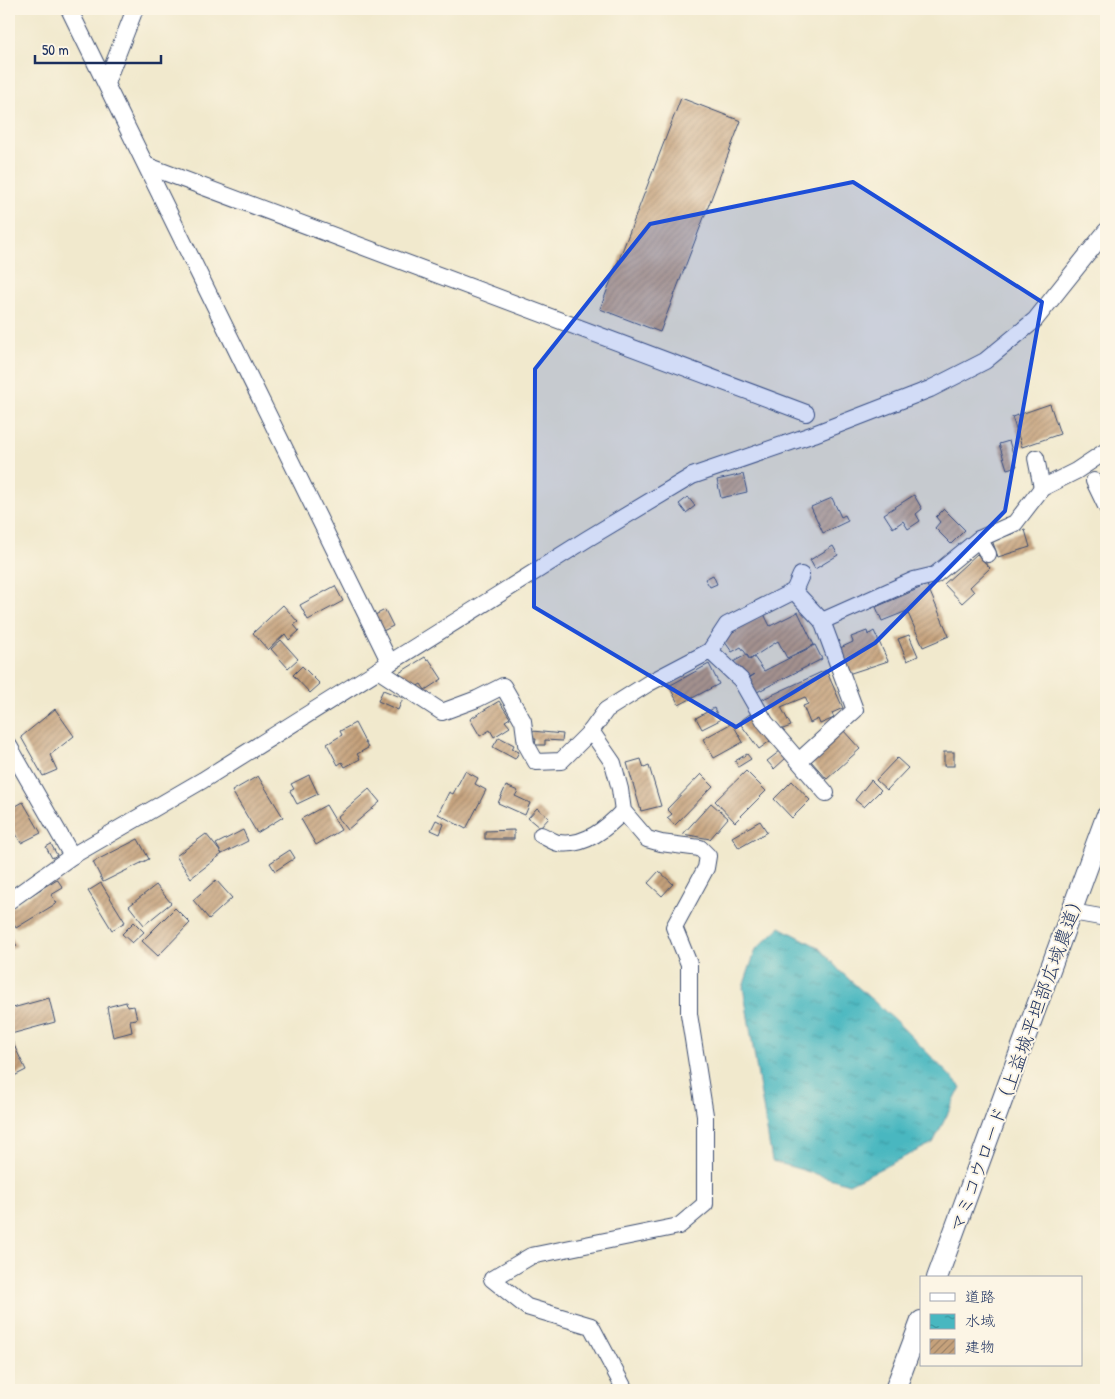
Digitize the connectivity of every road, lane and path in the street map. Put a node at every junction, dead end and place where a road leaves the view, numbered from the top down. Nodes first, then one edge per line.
1 (69, 9) edge
2 (135, 9) edge
3 (106, 83) junction
4 (148, 166) junction
5 (1106, 232) edge
6 (806, 413) dead end
7 (1106, 451) edge
8 (1036, 458) dead end
9 (1094, 481) dead end
10 (1042, 488) junction
11 (1106, 506) edge
12 (979, 539) junction
13 (988, 554) dead end
14 (801, 575) dead end
15 (794, 591) junction
16 (822, 621) junction
17 (710, 651) junction
18 (384, 667) junction
19 (591, 731) junction
20 (9, 746) edge
21 (799, 761) junction
22 (826, 792) dead end
23 (623, 811) junction
24 (1106, 818) edge
25 (541, 835) dead end
26 (72, 856) junction
27 (9, 901) edge
28 (1072, 912) junction
29 (1106, 918) edge
30 (938, 1276) edge
31 (920, 1324) edge
32 (625, 1390) edge
33 (895, 1390) edge

1 - 3 street
2 - 3 street
3 - 4 street
4 - 6 street
4 - 18 street
5 - 18 street
7 - 10 street
8 - 10 street
9 - 11 street
10 - 12 street
12 - 13 street
12 - 16 street
14 - 15 street
15 - 16 street
15 - 17 street
16 - 21 street
17 - 19 street
17 - 21 street
18 - 19 street
18 - 26 street
19 - 23 street
20 - 26 street
21 - 22 street
23 - 25 street
23 - 32 street
24 - 28 street, マミコウロード（上益城平坦部広域農道）
26 - 27 street
28 - 29 street
28 - 30 street, マミコウロード（上益城平坦部広域農道）
31 - 33 street

